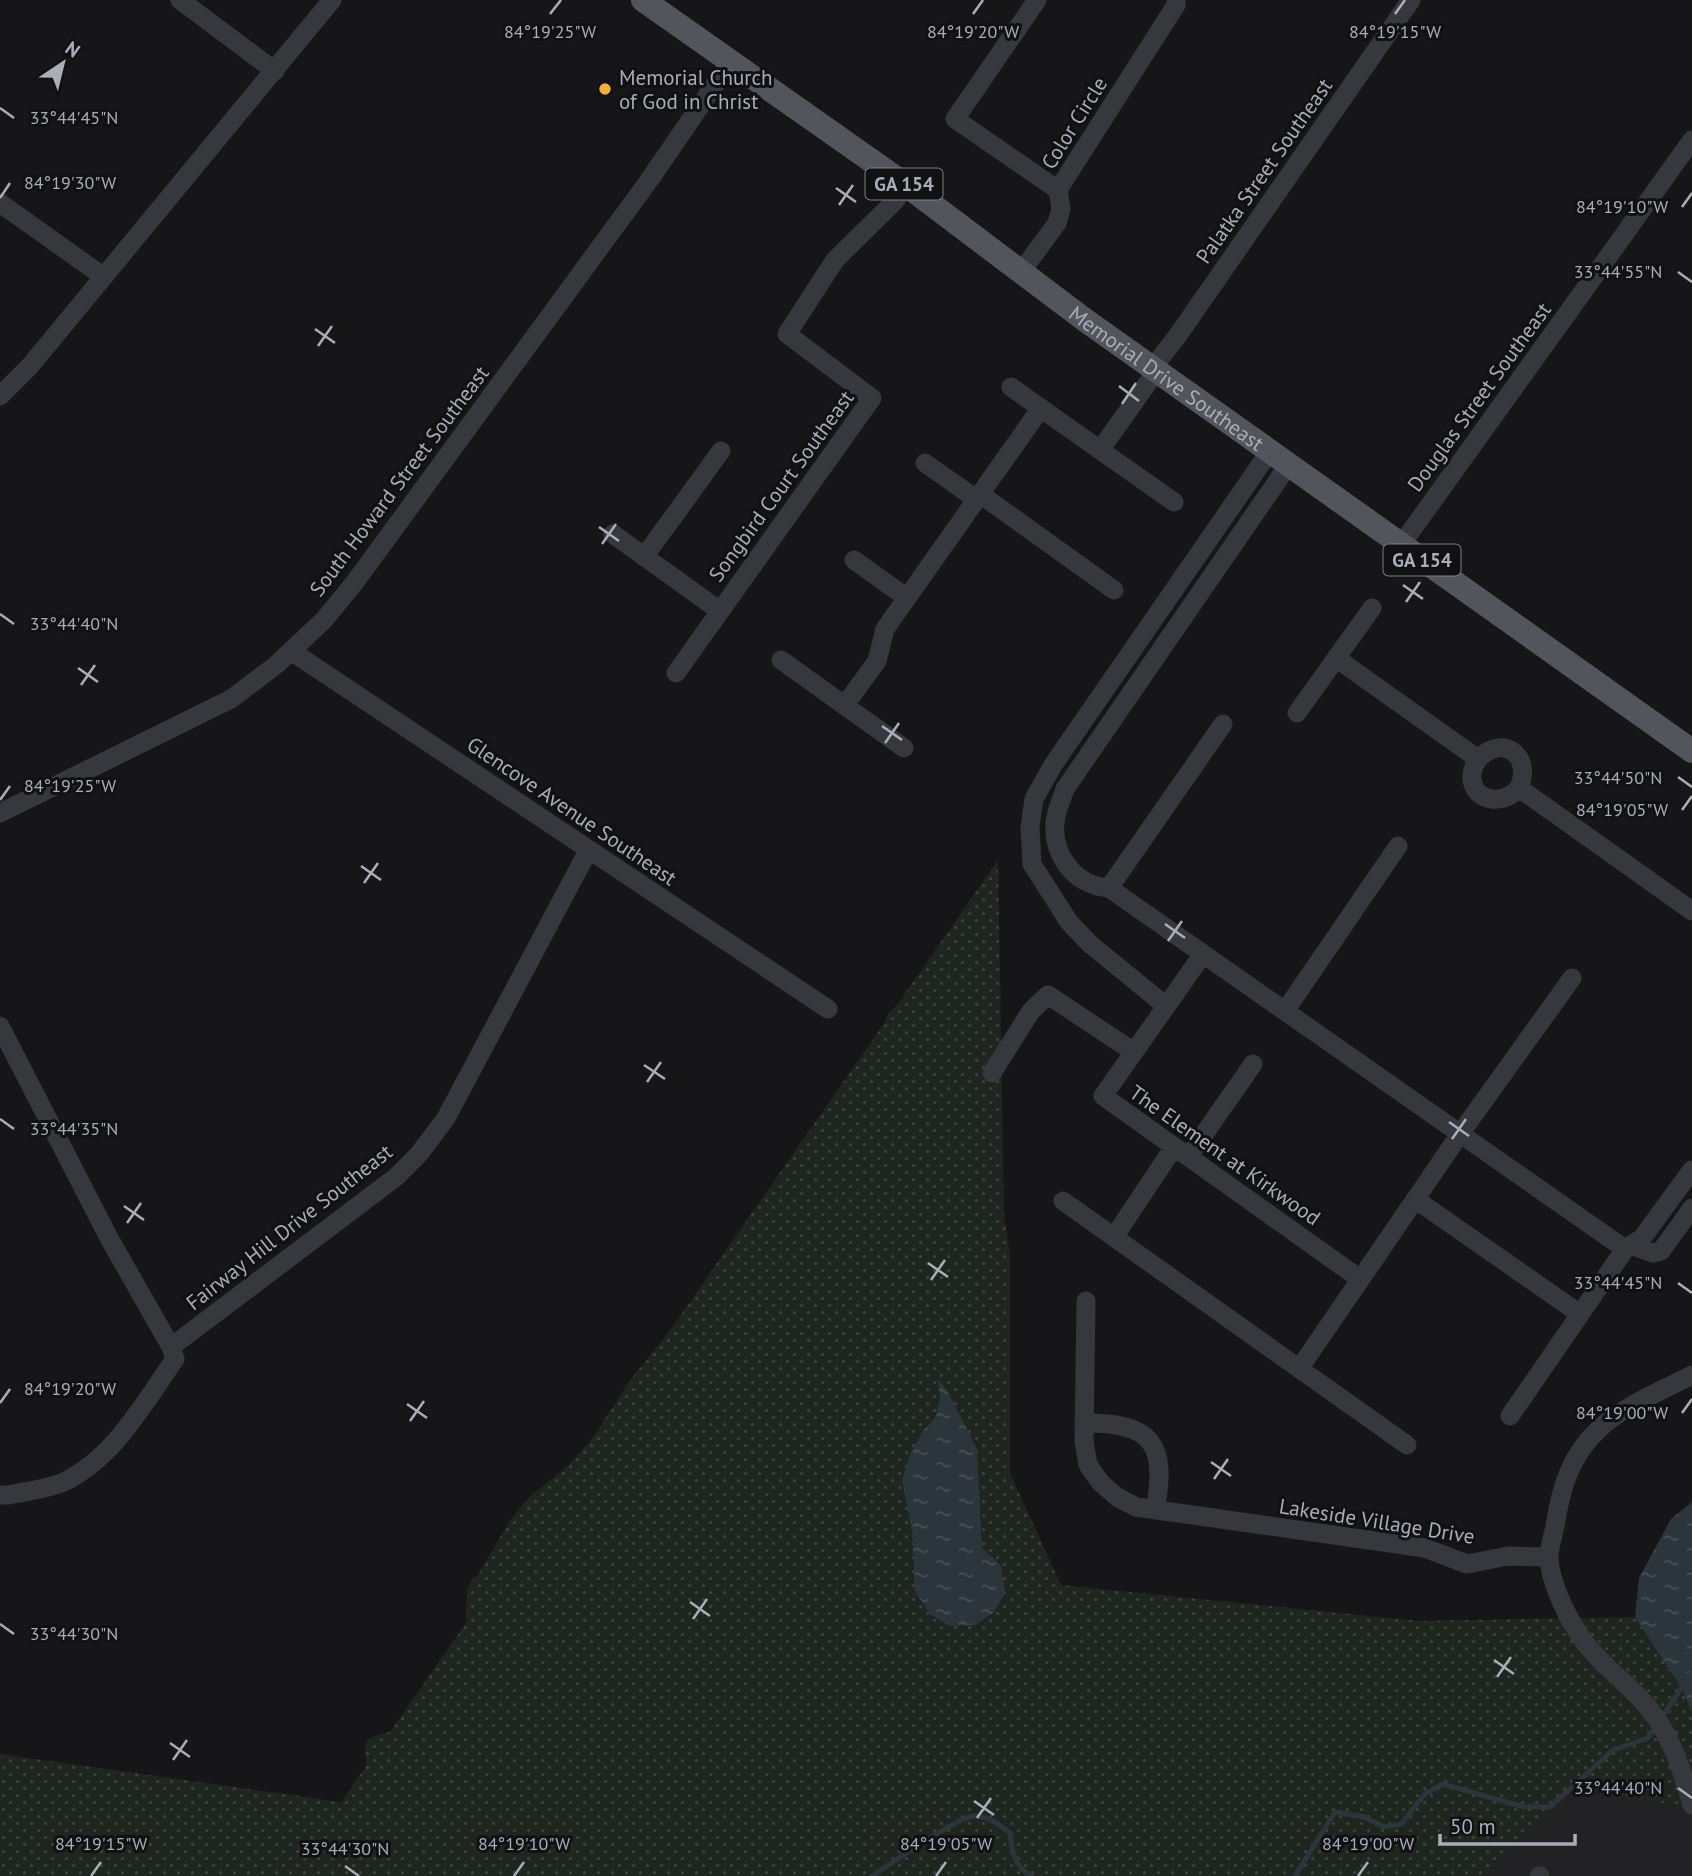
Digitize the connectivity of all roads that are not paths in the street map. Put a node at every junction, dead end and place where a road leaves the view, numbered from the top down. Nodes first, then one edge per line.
1 (180, 0) edge
2 (332, 0) edge
3 (1037, 0) edge
4 (1176, 0) edge
5 (1411, 0) edge
6 (648, 1) edge
7 (732, 61) junction
8 (275, 71) junction
9 (1692, 140) edge
10 (906, 185) junction
11 (1058, 190) junction
12 (0, 204) edge
13 (1021, 272) junction
14 (104, 277) junction
15 (1155, 368) junction
16 (1011, 387) dead end
17 (0, 396) edge
18 (1041, 408) junction
19 (1100, 450) junction
20 (721, 451) dead end
21 (1280, 458) junction
22 (925, 463) dead end
23 (978, 496) junction
24 (1174, 502) dead end
25 (613, 534) dead end
26 (1401, 545) junction
27 (645, 557) junction
28 (854, 560) dead end
29 (1114, 590) dead end
30 (907, 597) junction
31 (1371, 607) dead end
32 (720, 611) junction
33 (291, 651) junction
34 (1336, 658) junction
35 (781, 660) dead end
36 (676, 673) dead end
37 (845, 705) junction
38 (1297, 713) dead end
39 (1223, 724) dead end
40 (904, 748) dead end
41 (1692, 751) edge
42 (1478, 759) junction
43 (1519, 788) junction
44 (0, 813) edge
45 (1398, 846) dead end
46 (588, 851) junction
47 (1074, 877) junction
48 (1108, 888) junction
49 (1051, 896) junction
50 (1692, 911) edge
51 (1203, 954) junction
52 (1572, 978) dead end
53 (1166, 1006) junction
54 (828, 1009) dead end
55 (1285, 1011) junction
56 (0, 1026) edge
57 (1134, 1052) junction
58 (1253, 1064) dead end
59 (992, 1073) dead end
60 (1460, 1134) junction
61 (1181, 1152) junction
62 (1692, 1170) edge
63 (1415, 1199) junction
64 (1063, 1201) dead end
65 (1692, 1208) edge
66 (1114, 1237) junction
67 (1628, 1247) junction
68 (1360, 1279) junction
69 (1086, 1301) dead end
70 (1580, 1314) junction
71 (171, 1348) junction
72 (1298, 1369) junction
73 (1692, 1375) edge
74 (1510, 1416) dead end
75 (1084, 1423) junction
76 (1407, 1445) dead end
77 (0, 1495) edge
78 (1155, 1510) junction
79 (1549, 1558) junction
80 (1692, 1805) edge

1 - 8 street
2 - 8 street
3 - 11 street
4 - 11 street, Color Circle
5 - 15 street, Palatka Street Southeast
6 - 7 main road, Memorial Drive Southeast / GA 154
7 - 10 main road, Memorial Drive Southeast / GA 154
7 - 33 street, South Howard Street Southeast
8 - 14 street
9 - 26 street, Douglas Street Southeast
10 - 13 main road, Memorial Drive Southeast / GA 154
10 - 32 street, Songbird Court Southeast
11 - 13 street, Color Circle
12 - 14 street
13 - 15 main road, Memorial Drive Southeast / GA 154
14 - 17 street
15 - 19 street, Palatka Street Southeast
15 - 21 main road, Memorial Drive Southeast / GA 154
16 - 18 street
18 - 19 street
18 - 23 street
19 - 24 street
20 - 27 street
21 - 26 main road, Memorial Drive Southeast / GA 154
21 - 47 street
21 - 49 street
22 - 23 street
23 - 29 street
23 - 30 street
25 - 27 street
26 - 41 main road, Memorial Drive Southeast / GA 154
27 - 32 street
28 - 30 street
30 - 37 street
31 - 34 street
32 - 36 street, Songbird Court Southeast
33 - 44 street, South Howard Street Southeast
33 - 46 street, Glencove Avenue Southeast
34 - 38 street
34 - 42 street
35 - 37 street
37 - 40 street
39 - 48 street
42 - 43 street
42 - 43 street
43 - 50 street
45 - 55 street
46 - 54 street, Glencove Avenue Southeast
46 - 71 street, Fairway Hill Drive Southeast
47 - 48 street
47 - 49 street
48 - 51 street
49 - 53 street
51 - 53 street, The Element at Kirkwood
51 - 55 street
52 - 60 street
53 - 57 street, The Element at Kirkwood
55 - 60 street
56 - 71 street
57 - 59 street
57 - 61 street, The Element at Kirkwood
58 - 61 street
60 - 63 street
60 - 67 street
61 - 66 street
61 - 68 street, The Element at Kirkwood
62 - 67 street
63 - 68 street
63 - 70 street
64 - 66 street
65 - 67 street
66 - 72 street
67 - 70 street
68 - 72 street
69 - 75 street, Lakeside Village Drive
70 - 74 street
71 - 77 street
72 - 76 street
73 - 79 street
75 - 78 street, Lakeside Village Drive
75 - 78 street
78 - 79 street, Lakeside Village Drive
79 - 80 street

